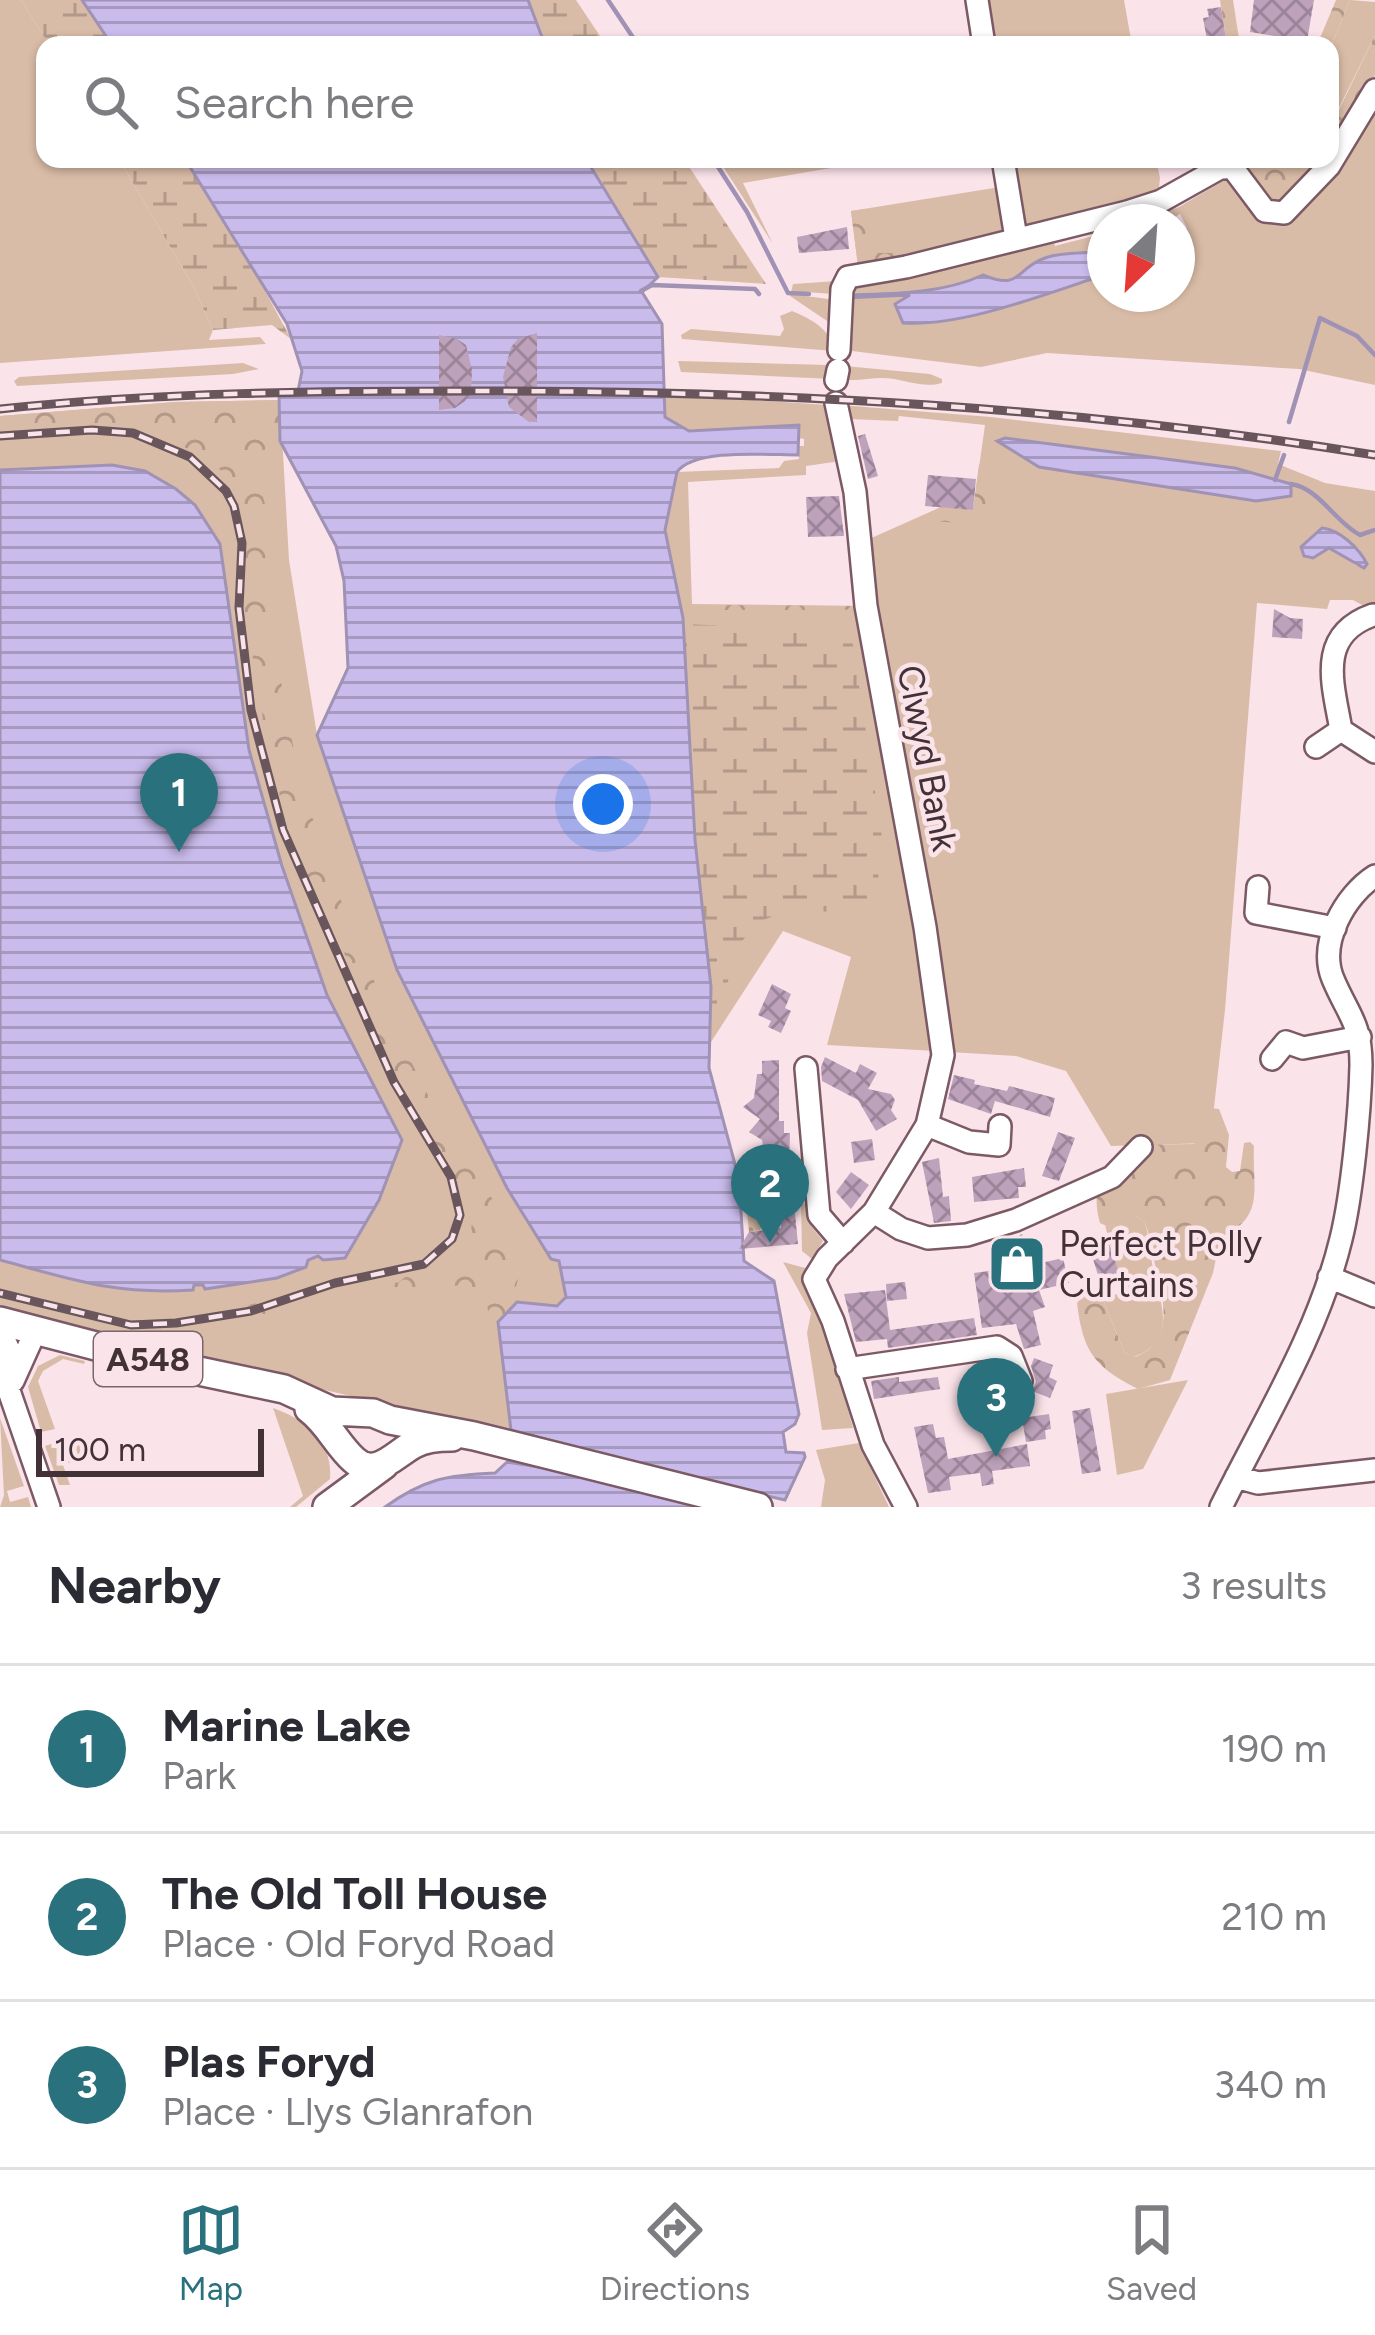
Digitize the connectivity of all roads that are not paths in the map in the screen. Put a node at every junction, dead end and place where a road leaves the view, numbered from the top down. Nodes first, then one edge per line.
1 (976, 0) edge
2 (982, 36) edge
3 (1375, 90) edge
4 (1339, 149) edge
5 (1004, 168) edge
6 (1221, 168) edge
7 (1233, 168) edge
8 (1327, 168) edge
9 (1016, 238) junction
10 (1372, 615) edge
11 (1341, 730) junction
12 (1316, 747) dead end
13 (1375, 752) edge
14 (1375, 876) edge
15 (1258, 887) dead end
16 (1335, 928) junction
17 (1360, 1037) junction
18 (1280, 1042) dead end
19 (806, 1068) dead end
20 (927, 1125) junction
21 (1007, 1138) dead end
22 (1141, 1148) dead end
23 (1375, 1161) edge
24 (1351, 1162) junction
25 (874, 1212) junction
26 (843, 1243) junction
27 (1329, 1277) junction
28 (1375, 1296) edge
29 (0, 1321) edge
30 (0, 1330) edge
31 (36, 1330) junction
32 (847, 1369) junction
33 (1021, 1381) dead end
34 (261, 1385) junction
35 (10, 1393) junction
36 (378, 1417) junction
37 (474, 1436) junction
38 (347, 1450) junction
39 (388, 1462) junction
40 (1375, 1470) edge
41 (1236, 1477) junction
42 (49, 1507) edge
43 (316, 1507) edge
44 (327, 1507) edge
45 (757, 1507) edge
46 (906, 1507) edge
47 (1221, 1507) edge

1 - 2 street
3 - 4 street
5 - 9 street
6 - 9 street
7 - 8 street
9 - 20 street, Clwyd Bank
10 - 11 street
11 - 12 street
11 - 13 street
14 - 16 street
15 - 16 street
16 - 17 street
17 - 18 street
17 - 24 street
19 - 26 street
20 - 21 street
20 - 25 street, Clwyd Bank
22 - 25 street
23 - 24 street
24 - 27 street
25 - 26 street, Clwyd Bank
26 - 32 street, Clwyd Bank
27 - 28 street
27 - 41 street
29 - 31 main road, A548
30 - 35 street
31 - 34 main road, A548
31 - 35 street
32 - 33 street
32 - 46 street
34 - 36 main road, A548
34 - 38 main road, A548
35 - 42 street
36 - 37 main road, A548
36 - 38 main road
36 - 39 main road
37 - 39 main road, A548
37 - 45 main road, A548
38 - 39 main road, A548
38 - 43 main road
39 - 44 main road
40 - 41 street
41 - 47 street

